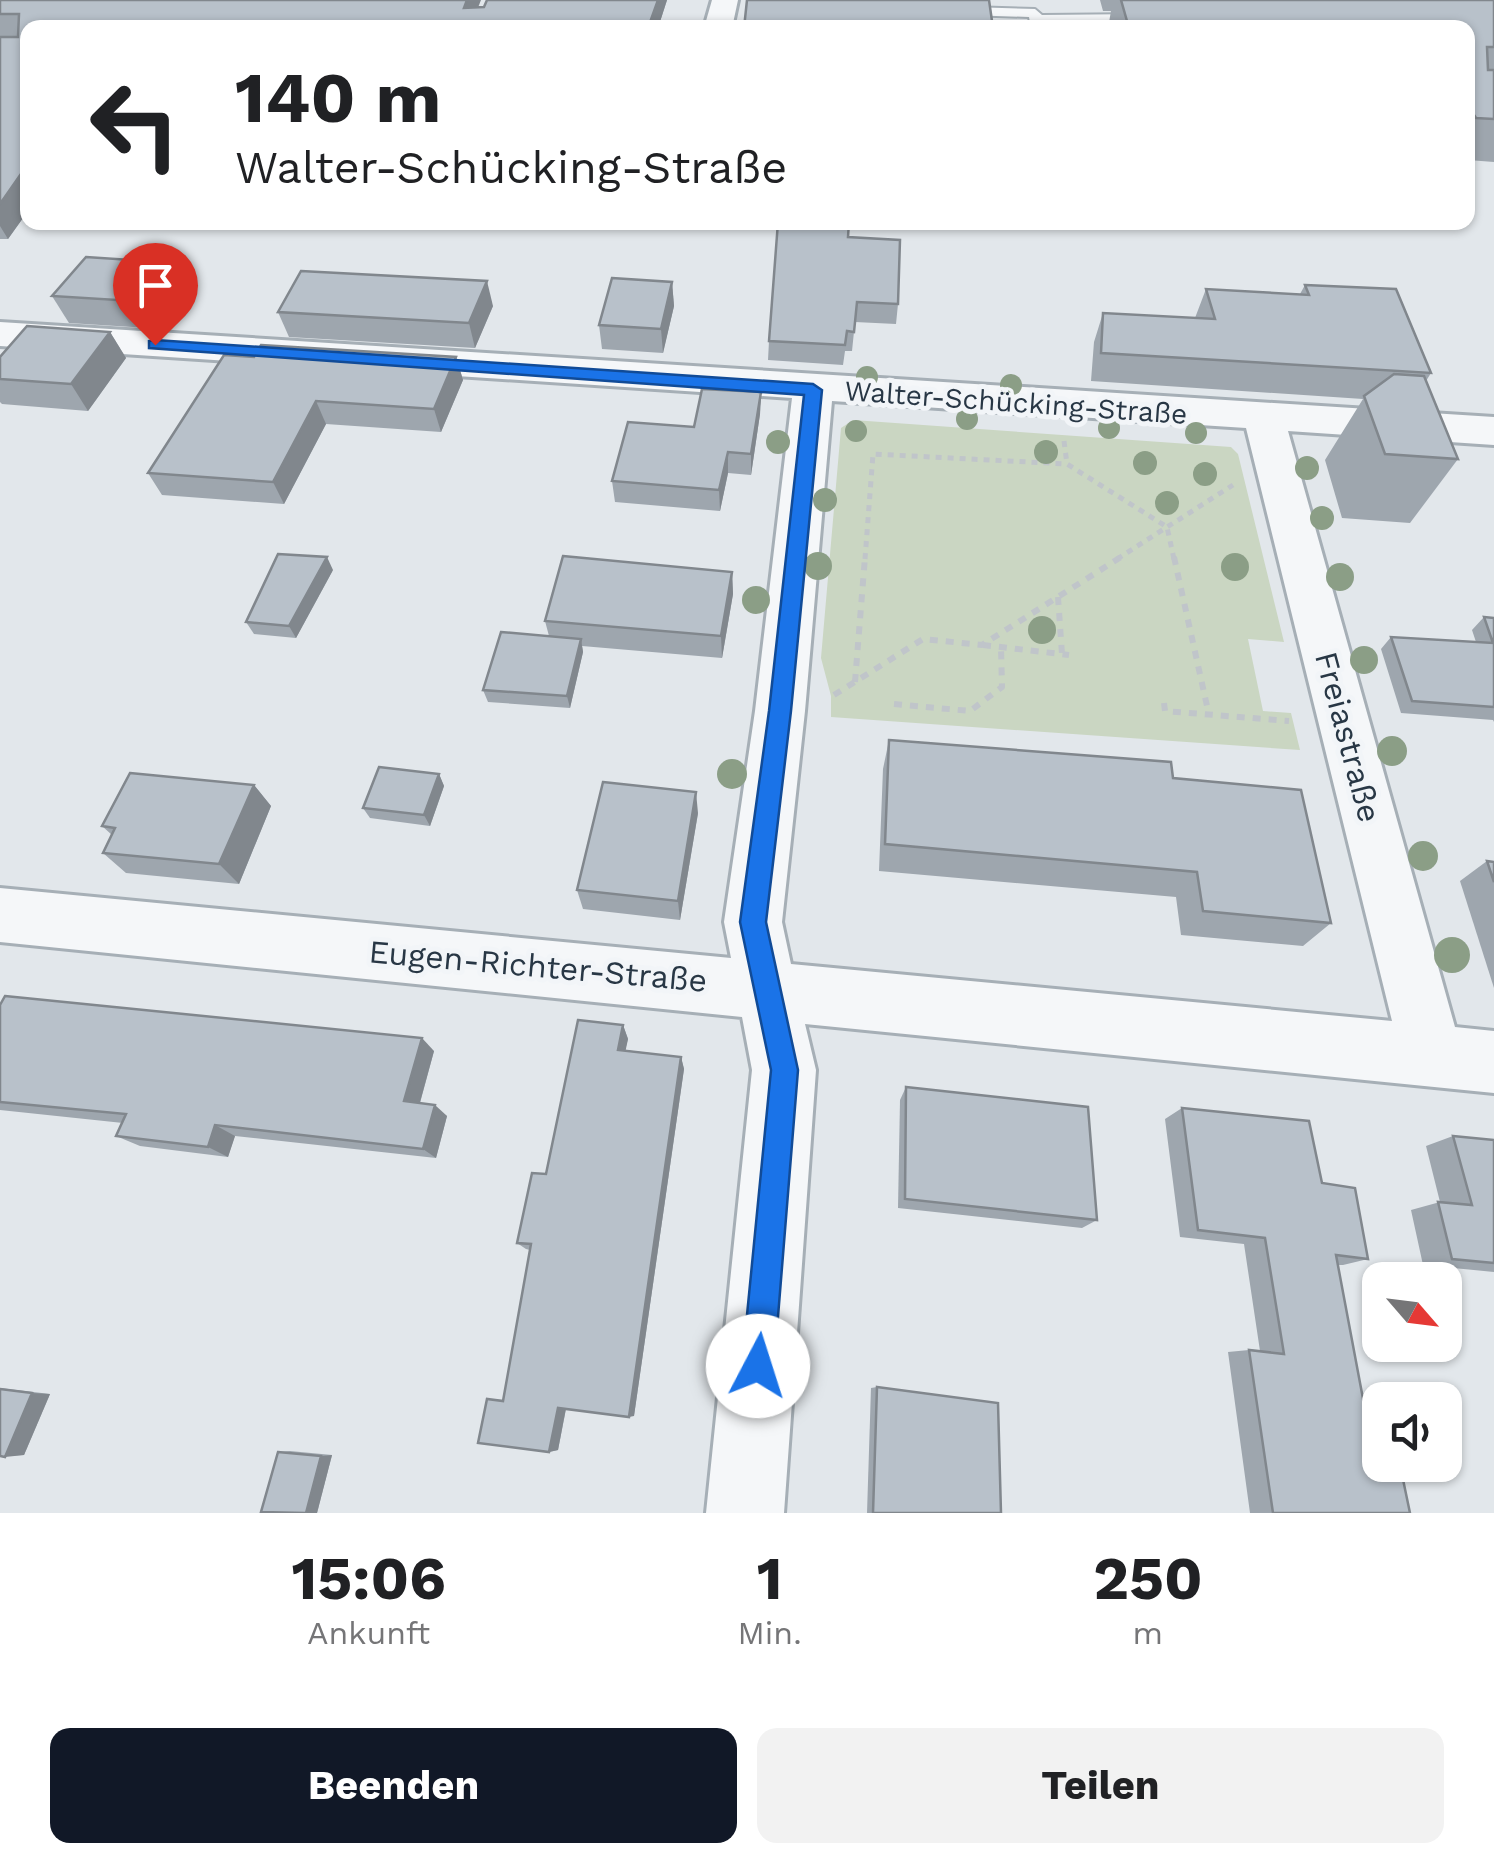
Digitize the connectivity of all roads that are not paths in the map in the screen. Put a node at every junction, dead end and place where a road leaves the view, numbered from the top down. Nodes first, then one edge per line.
1 (900, 0) edge
2 (1156, 18) edge
3 (1036, 20) edge
4 (1108, 20) edge
5 (0, 334) edge
6 (813, 390) junction
7 (1494, 432) edge
8 (1269, 433) junction
9 (0, 915) edge
10 (767, 988) junction
11 (1432, 1056) junction
12 (1494, 1062) edge
13 (745, 1513) edge

1 - 3 lane
2 - 4 lane
5 - 6 street, Walter-Schücking-Straße
6 - 8 street, Walter-Schücking-Straße
6 - 10 street
7 - 8 street, Walter-Schücking-Straße
8 - 11 street, Freiastraße
9 - 10 street, Eugen-Richter-Straße
10 - 11 street, Eugen-Richter-Straße
10 - 13 street
11 - 12 street, Eugen-Richter-Straße

